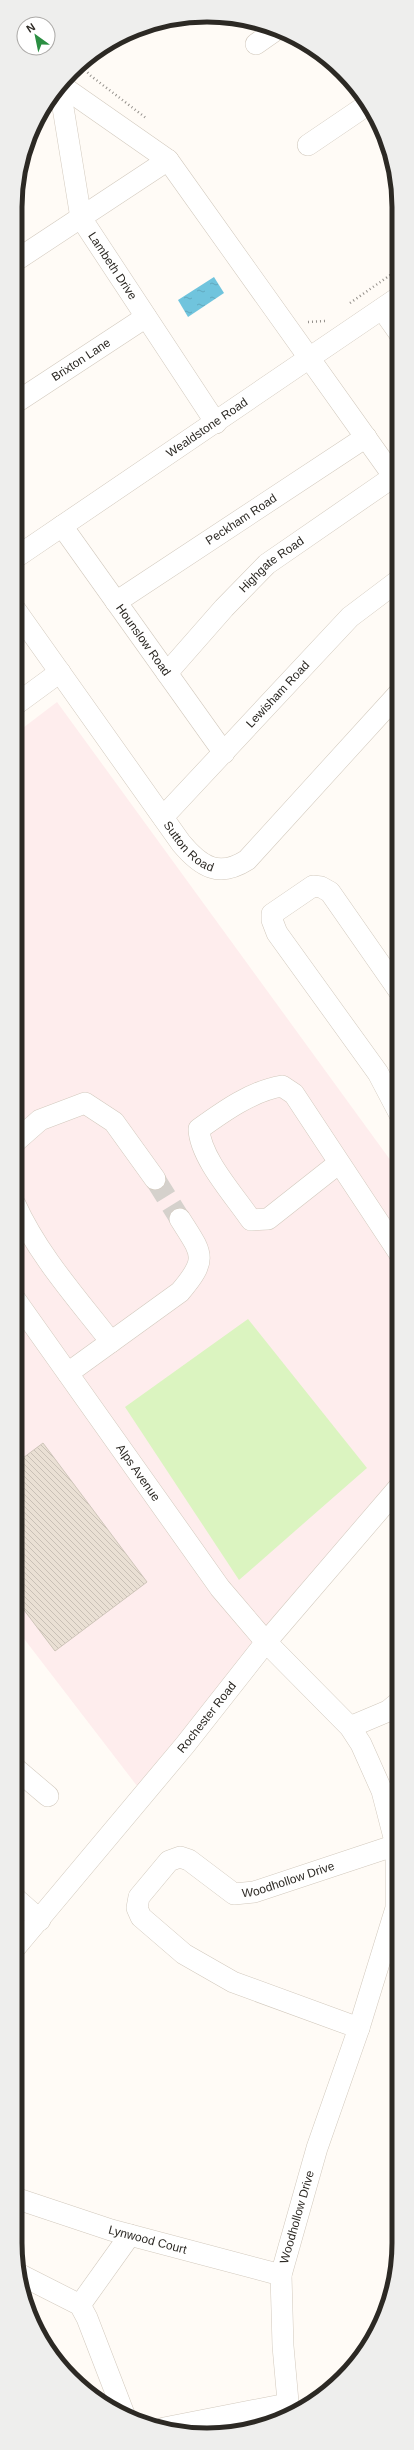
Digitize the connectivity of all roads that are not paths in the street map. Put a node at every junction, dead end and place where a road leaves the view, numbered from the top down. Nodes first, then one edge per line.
1 (271, 34) edge
2 (256, 44) dead end
3 (65, 88) edge
4 (61, 93) edge
5 (363, 108) edge
6 (308, 145) dead end
7 (168, 160) junction
8 (81, 218) junction
9 (22, 256) edge
10 (392, 302) edge
11 (382, 309) junction
12 (146, 317) junction
13 (392, 323) edge
14 (310, 359) junction
15 (22, 398) edge
16 (216, 423) junction
17 (366, 438) junction
18 (392, 475) edge
19 (392, 484) edge
20 (62, 526) junction
21 (22, 553) edge
22 (392, 585) edge
23 (116, 602) junction
24 (22, 619) edge
25 (60, 672) junction
26 (167, 673) junction
27 (22, 700) edge
28 (392, 702) edge
29 (224, 753) junction
30 (163, 816) junction
31 (392, 981) edge
32 (392, 1095) edge
33 (22, 1136) edge
34 (339, 1163) junction
35 (155, 1178) tunnel mouth
36 (22, 1219) edge
37 (180, 1219) tunnel mouth
38 (392, 1242) edge
39 (22, 1309) edge
40 (111, 1342) junction
41 (68, 1373) junction
42 (392, 1495) edge
43 (266, 1642) junction
44 (392, 1708) edge
45 (350, 1726) junction
46 (22, 1774) edge
47 (48, 1796) dead end
48 (392, 1830) edge
49 (392, 1846) edge
50 (22, 1904) edge
51 (40, 1920) junction
52 (392, 1925) edge
53 (22, 1940) edge
54 (359, 2028) junction
55 (22, 2200) edge
56 (130, 2235) junction
57 (281, 2275) junction
58 (26, 2277) edge
59 (80, 2305) junction
60 (121, 2407) edge
61 (288, 2409) edge
62 (180, 2426) edge

1 - 2 street
3 - 7 street
4 - 8 street, Lambeth Drive
5 - 6 street
7 - 8 street
7 - 14 street
8 - 9 street
8 - 12 street, Lambeth Drive
10 - 11 street, Wealdstone Road
11 - 13 street
11 - 14 street, Wealdstone Road
12 - 15 street, Brixton Lane
12 - 16 street, Lambeth Drive
14 - 16 street, Wealdstone Road
14 - 17 street
16 - 20 street, Wealdstone Road
17 - 18 street
17 - 23 street, Peckham Road
19 - 26 street, Highgate Road
20 - 21 street, Wealdstone Road
20 - 23 street, Hounslow Road
22 - 29 street, Lewisham Road
23 - 26 street, Hounslow Road
24 - 25 street, Sutton Road
25 - 27 street
25 - 30 street, Sutton Road
26 - 29 street, Hounslow Road
28 - 30 street, Sutton Road
29 - 30 street, Lewisham Road
31 - 32 street
33 - 35 street
34 - 34 street
34 - 38 street
36 - 40 street
37 - 40 street
39 - 41 street, Alps Avenue
40 - 41 street
41 - 43 street, Alps Avenue
42 - 43 street, Rochester Road
43 - 45 street, Woodhollow Drive
43 - 51 street, Rochester Road
44 - 45 street
45 - 48 street, Woodhollow Drive
46 - 47 street
49 - 54 street, Woodhollow Drive
50 - 51 street
51 - 53 street, Rochester Road
52 - 54 street, Woodhollow Drive
54 - 57 street, Woodhollow Drive
55 - 56 street, Lynwood Court
56 - 57 street, Lynwood Court
56 - 59 street
57 - 61 street, Woodhollow Drive
58 - 59 street
59 - 60 street
61 - 62 street

